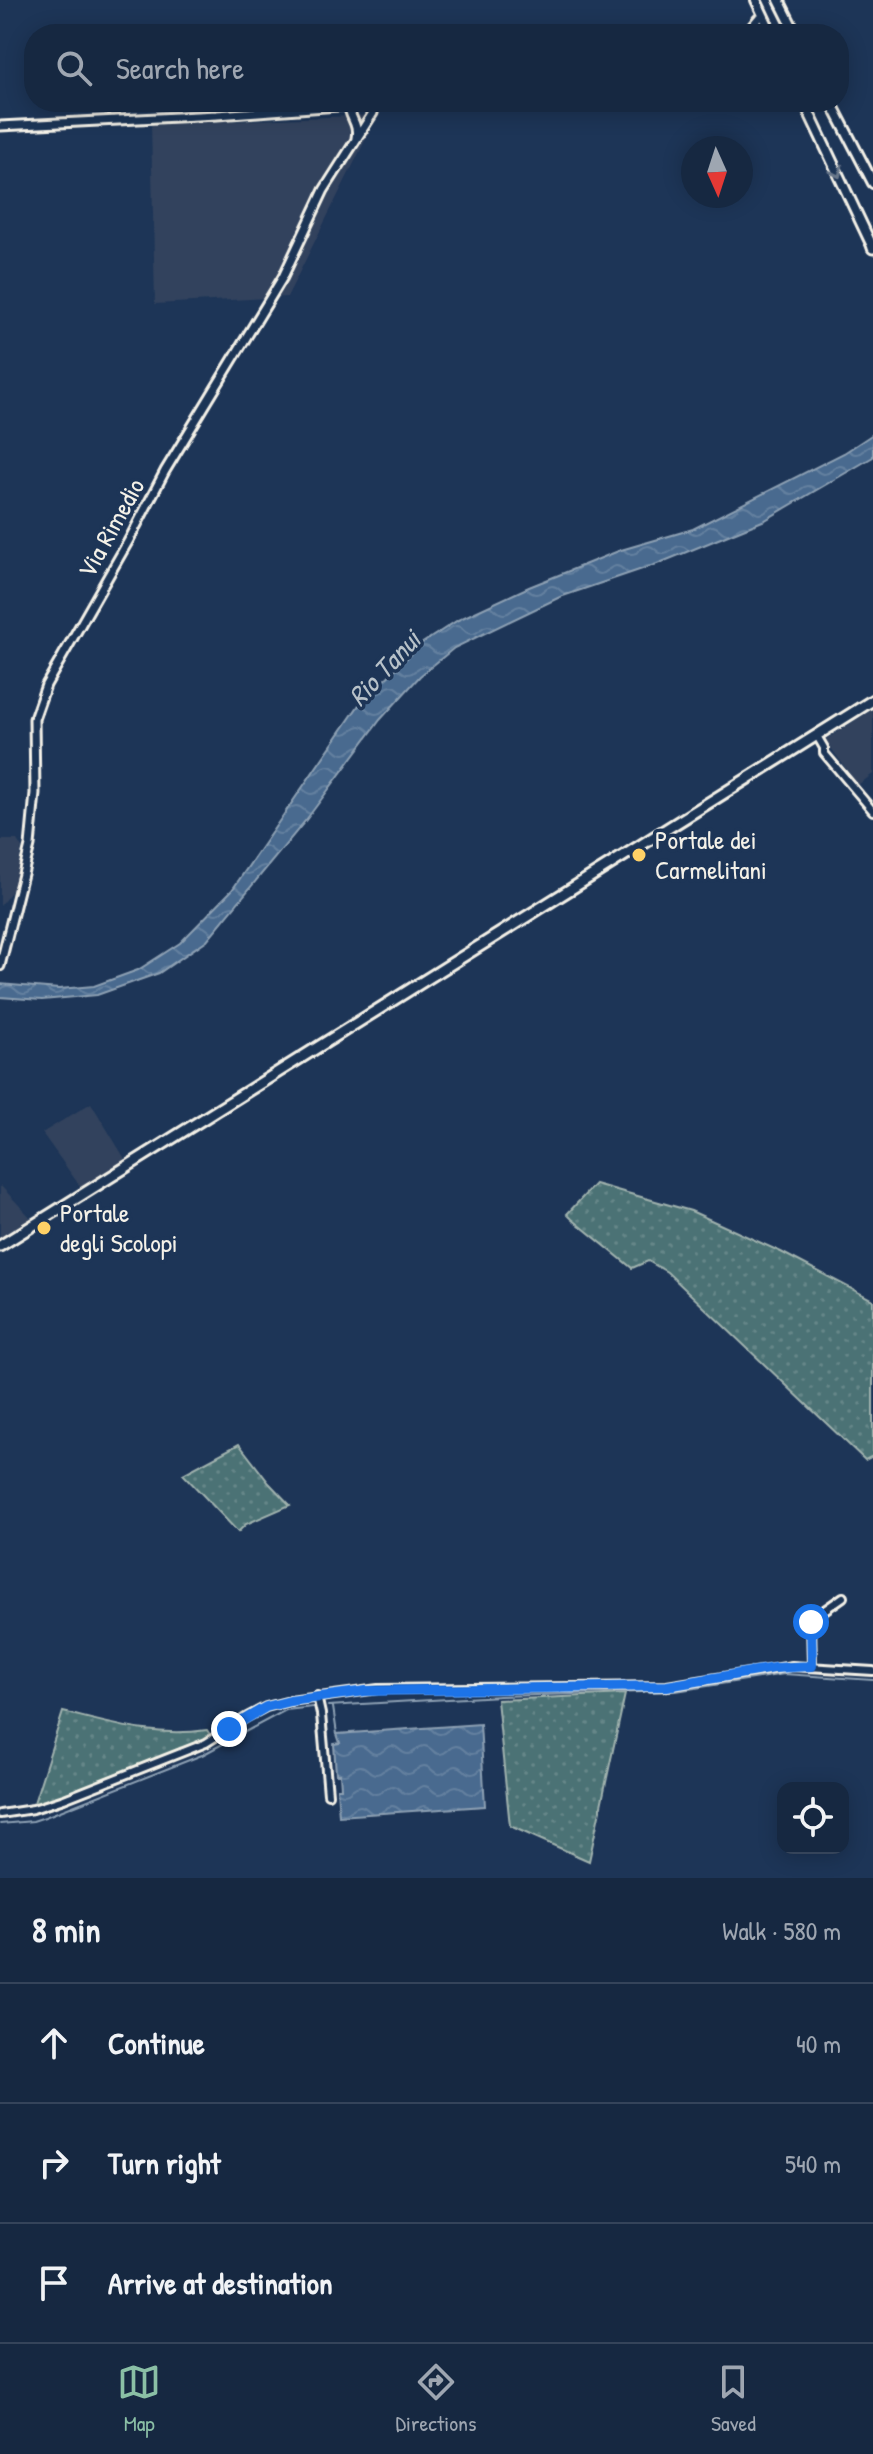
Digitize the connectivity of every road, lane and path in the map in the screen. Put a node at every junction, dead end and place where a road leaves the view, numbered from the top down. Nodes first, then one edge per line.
1 (779, 0) edge
2 (758, 4) edge
3 (758, 19) joint
4 (754, 24) edge
5 (767, 24) edge
6 (791, 24) edge
7 (244, 112) edge
8 (351, 112) edge
9 (373, 112) edge
10 (809, 112) edge
11 (836, 112) edge
12 (0, 126) edge
13 (355, 143) junction
14 (873, 183) edge
15 (873, 248) edge
16 (873, 700) edge
17 (817, 736) junction
18 (873, 811) edge
19 (0, 966) edge
20 (0, 1246) edge
21 (843, 1597) dead end
22 (812, 1666) junction
23 (873, 1671) edge
24 (317, 1696) junction
25 (328, 1794) dead end
26 (0, 1814) edge

1 - 6 main road
2 - 3 main road
2 - 5 main road
3 - 4 street
7 - 12 street
8 - 13 street
9 - 13 street, Via Rimedio
10 -> 15 main road
11 - 14 main road
13 - 19 street, Via Rimedio
16 - 17 main road
17 - 18 street
17 - 20 main road
21 - 22 street
22 - 23 street
22 - 24 street
24 - 25 street
24 - 26 street

